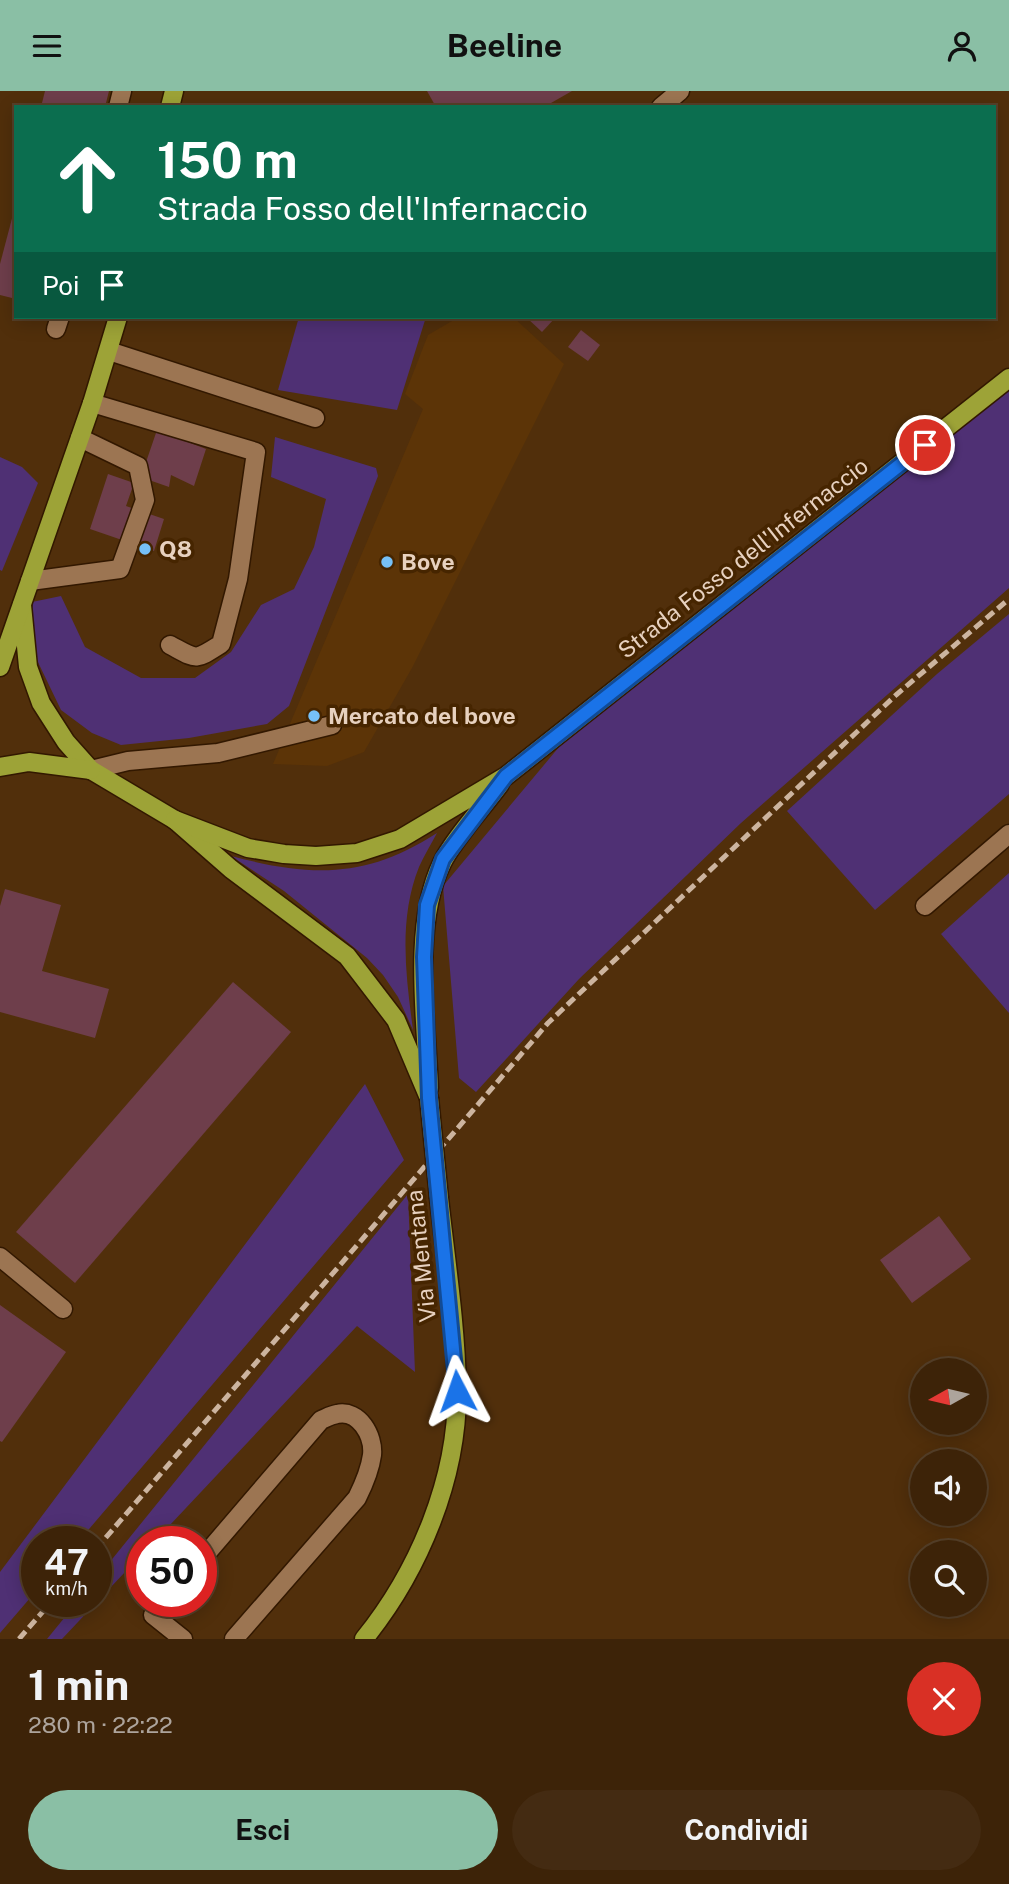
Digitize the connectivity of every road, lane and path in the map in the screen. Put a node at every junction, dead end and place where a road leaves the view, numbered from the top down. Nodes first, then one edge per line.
1 (680, 91) edge
2 (663, 105) edge
3 (117, 319) edge
4 (109, 351) junction
5 (1009, 378) edge
6 (92, 403) junction
7 (315, 418) dead end
8 (80, 438) junction
9 (30, 581) junction
10 (22, 605) junction
11 (170, 645) dead end
12 (0, 667) edge
13 (332, 726) dead end
14 (0, 767) edge
15 (91, 770) junction
16 (506, 776) junction
17 (175, 820) junction
18 (1009, 834) edge
19 (925, 906) dead end
20 (429, 1098) junction
21 (0, 1257) edge
22 (63, 1309) dead end
23 (217, 1541) edge
24 (156, 1617) edge
25 (183, 1639) edge
26 (233, 1639) edge
27 (363, 1639) edge

1 - 2 street
3 - 4 main road
4 - 6 main road
4 - 7 street
5 - 16 main road, Strada Fosso dell'Infernaccio
6 - 8 main road
6 - 11 street
8 - 9 main road
8 - 9 street
9 - 10 main road
10 - 12 main road
10 - 15 main road, Via Mentana
13 - 15 street
14 - 15 main road, Via Mentana
15 - 17 main road, Via Mentana
16 - 17 main road
16 - 20 main road, Via Mentana
17 - 20 main road, Via Mentana
18 - 19 street
20 - 27 main road, Via Mentana, bridge
21 - 22 street
23 - 26 street
24 - 25 street

